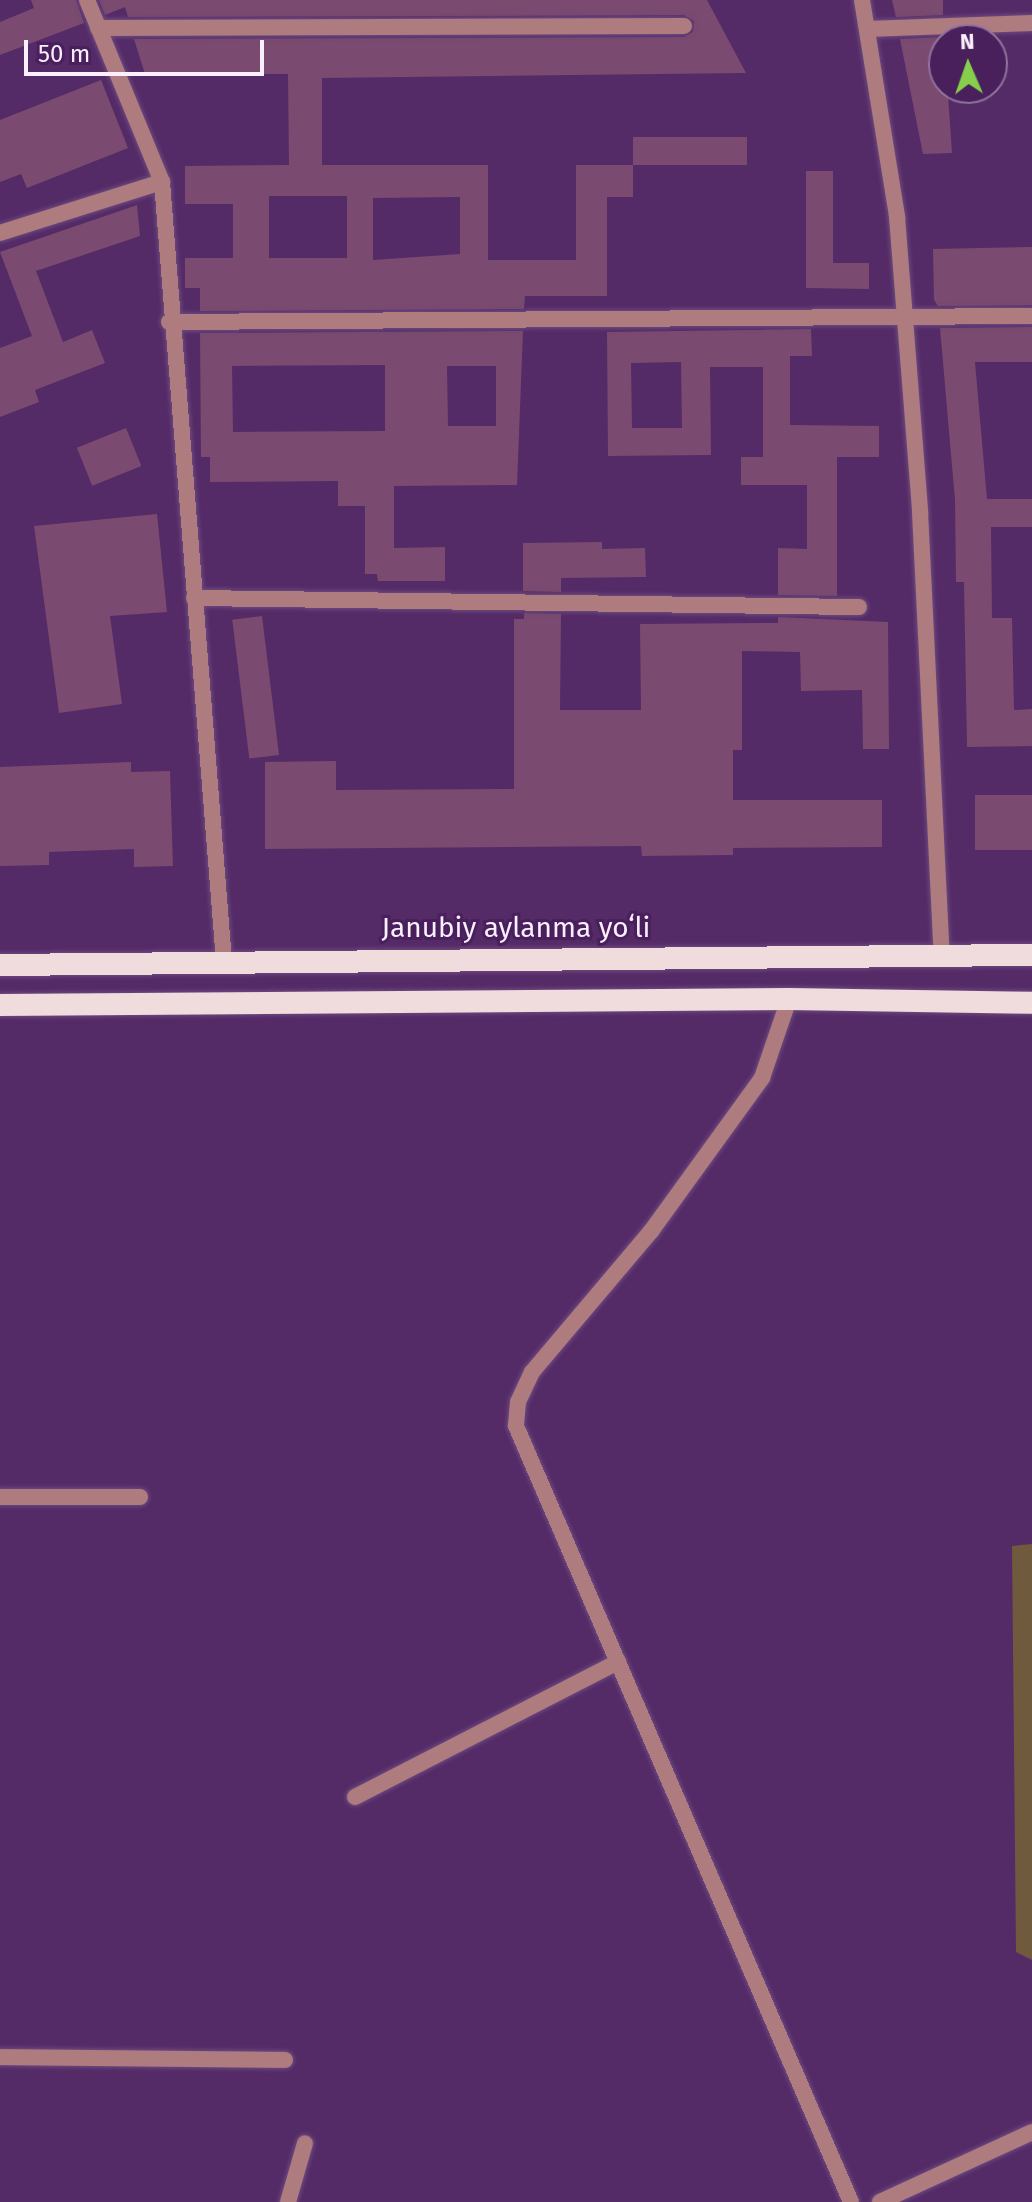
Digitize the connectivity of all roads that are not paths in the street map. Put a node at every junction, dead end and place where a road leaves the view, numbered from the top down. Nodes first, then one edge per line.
1 (87, 0) edge
2 (862, 0) edge
3 (1032, 23) edge
4 (684, 26) dead end
5 (98, 28) junction
6 (867, 29) junction
7 (162, 182) junction
8 (0, 233) edge
9 (1032, 316) edge
10 (904, 318) junction
11 (169, 322) junction
12 (194, 598) junction
13 (859, 607) dead end
14 (942, 955) junction
15 (1032, 955) edge
16 (224, 961) junction
17 (0, 965) edge
18 (789, 999) junction
19 (1032, 1003) edge
20 (0, 1005) edge
21 (0, 1497) edge
22 (140, 1497) dead end
23 (618, 1662) junction
24 (355, 1797) dead end
25 (0, 2057) edge
26 (285, 2060) dead end
27 (1032, 2132) edge
28 (305, 2143) dead end
29 (288, 2202) edge
30 (851, 2202) edge
31 (880, 2202) edge

1 - 5 street
2 - 6 street
3 - 6 street
4 - 5 street
5 - 7 street
6 - 10 street
7 - 8 street
7 - 11 street
9 - 10 street
10 - 11 street
10 - 14 street
11 - 12 street
12 - 13 street
12 - 16 street
14 - 15 highway, Janubiy aylanma yoʻli
14 - 16 highway, Janubiy aylanma yoʻli
16 - 17 highway, Janubiy aylanma yoʻli
18 - 19 highway
18 - 20 highway
18 - 23 street
21 - 22 street
23 - 24 street
23 - 30 street
25 - 26 street
27 - 31 street
28 - 29 street

